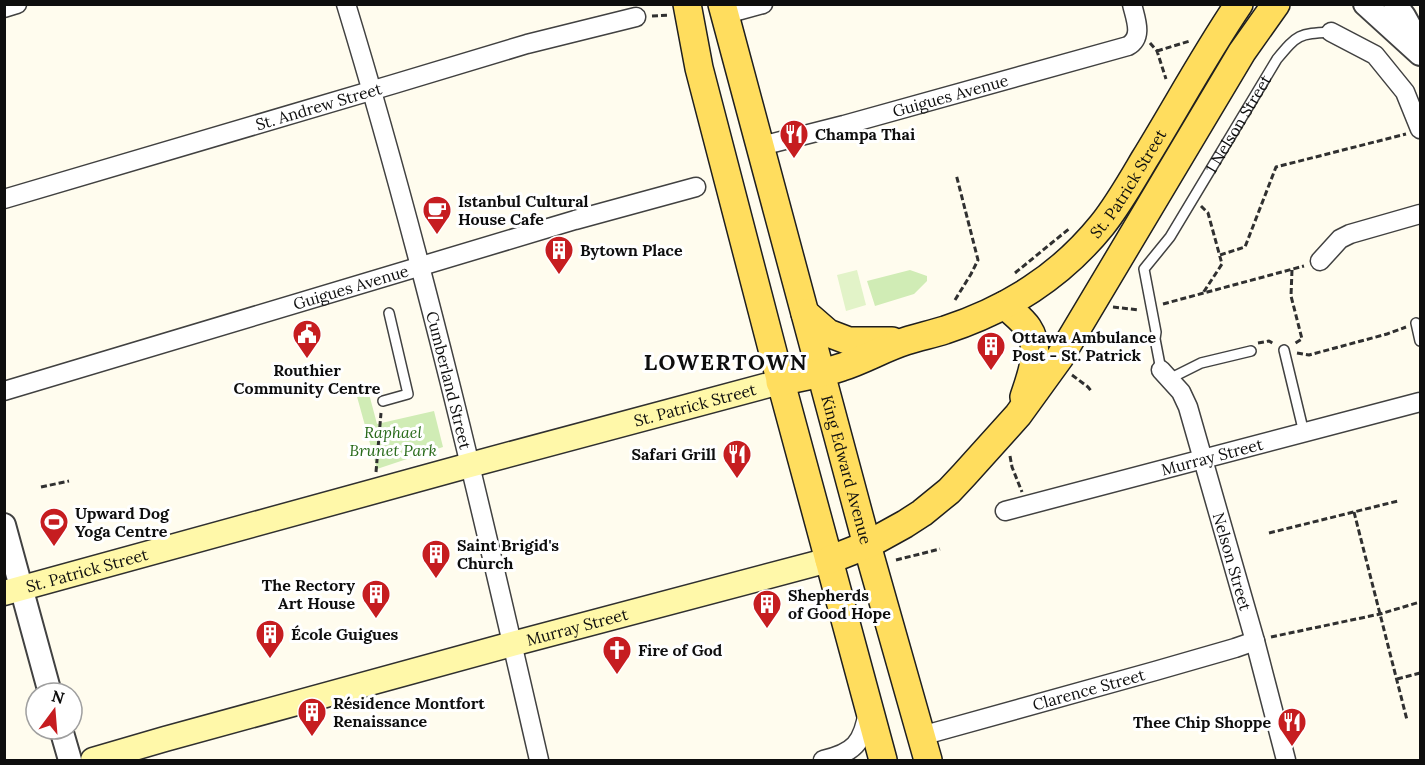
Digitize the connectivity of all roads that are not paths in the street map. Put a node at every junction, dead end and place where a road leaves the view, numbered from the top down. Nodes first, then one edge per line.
1 (17, 4) edge
2 (346, 4) edge
3 (687, 4) edge
4 (763, 4) edge
5 (1131, 4) edge
6 (1239, 4) edge
7 (1276, 4) edge
8 (1365, 4) edge
9 (1395, 4) edge
10 (4, 8) edge
11 (724, 10) edge
12 (636, 17) dead end
13 (1331, 32) joint
14 (1420, 47) edge
15 (1420, 54) edge
16 (699, 68) junction
17 (372, 90) junction
18 (1415, 131) edge
19 (761, 146) junction
20 (696, 187) dead end
21 (4, 198) edge
22 (1420, 214) edge
23 (1320, 261) road end
24 (420, 266) junction
25 (1005, 305) junction
26 (389, 313) dead end
27 (805, 313) junction
28 (1416, 323) road end
29 (906, 341) junction
30 (1420, 341) edge
31 (1284, 350) road end
32 (1251, 351) road end
33 (821, 372) junction
34 (1165, 375) junction
35 (780, 382) junction
36 (4, 391) edge
37 (383, 401) road end
38 (1420, 402) edge
39 (1018, 415) junction
40 (1304, 433) junction
41 (1204, 460) junction
42 (470, 465) junction
43 (1005, 511) dead end
44 (4, 525) edge
45 (867, 545) junction
46 (829, 560) junction
47 (13, 591) edge
48 (1255, 641) junction
49 (512, 644) junction
50 (46, 681) edge
51 (868, 705) junction
52 (64, 741) edge
53 (925, 748) edge
54 (832, 758) edge
55 (70, 760) edge
56 (93, 760) edge
57 (539, 760) edge
58 (883, 760) edge
59 (1286, 760) edge

1 - 10 street
2 - 17 street, Cumberland Street
3 - 16 main road
4 - 11 street
5 - 19 street, Guigues Avenue
6 - 25 main road, St. Patrick Street
7 - 39 main road, St. Patrick Street
8 - 15 street
9 - 14 street
11 - 16 main road
11 - 19 main road, King Edward Avenue
12 - 17 street, St. Andrew Street
13 - 18 street, 1 Nelson Street
13 - 34 lane, 1 Nelson Street
16 - 35 main road
17 - 21 street, St. Andrew Street
17 - 24 street, Cumberland Street
19 - 27 main road, King Edward Avenue
20 - 24 street, Guigues Avenue
22 - 23 street
24 - 36 street, Guigues Avenue
24 - 42 street, Cumberland Street
25 - 29 main road, St. Patrick Street
25 - 39 main road
26 - 37 lane
27 - 29 main road
27 - 33 main road, King Edward Avenue
28 - 30 lane
29 - 33 main road, St. Patrick Street
31 - 40 lane
32 - 34 lane
33 - 35 main road, St. Patrick Street
33 - 45 main road, King Edward Avenue
34 - 41 street, Nelson Street
35 - 42 main road, St. Patrick Street
35 - 46 main road
38 - 40 street, Murray Street
39 - 45 main road, Murray Street
40 - 41 street, Murray Street
41 - 43 street, Murray Street
41 - 48 street, Nelson Street
42 - 47 main road, St. Patrick Street
42 - 49 street, Cumberland Street
44 - 47 street
45 - 46 main road, Murray Street
45 - 53 main road, King Edward Avenue
46 - 49 main road, Murray Street
46 - 51 main road
47 - 50 street
48 - 53 street, Clarence Street
48 - 59 street, Nelson Street
49 - 56 main road, Murray Street
49 - 57 street, Cumberland Street
51 - 54 street
51 - 58 main road
52 - 55 street

